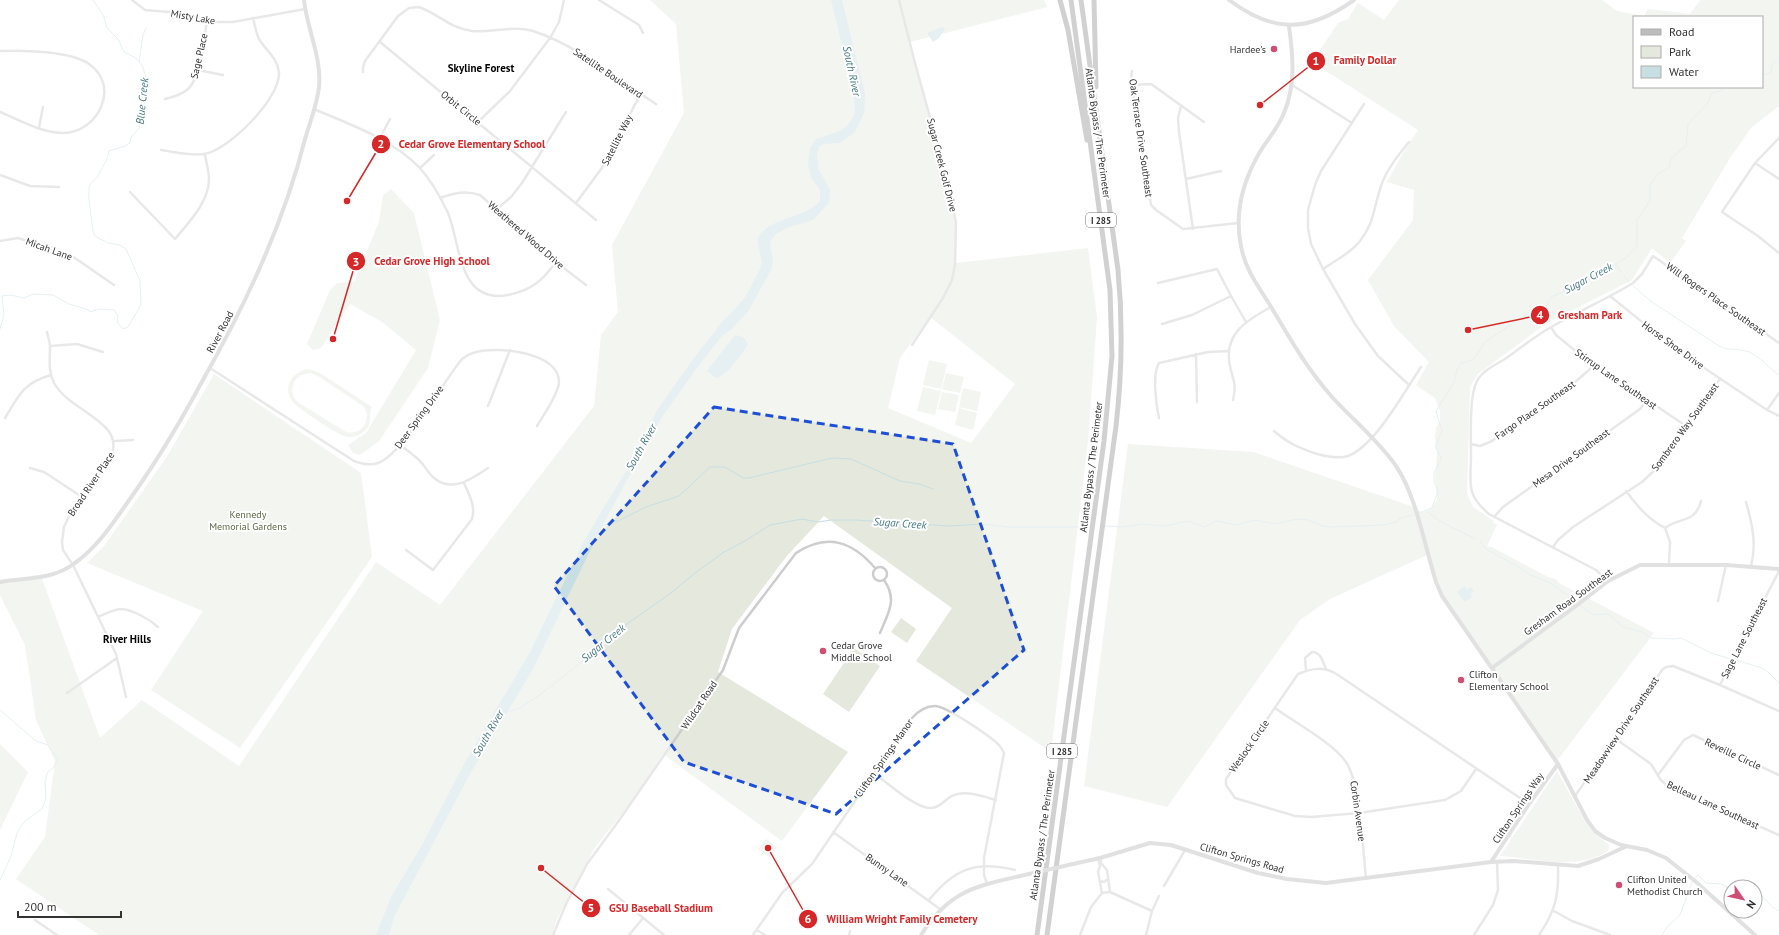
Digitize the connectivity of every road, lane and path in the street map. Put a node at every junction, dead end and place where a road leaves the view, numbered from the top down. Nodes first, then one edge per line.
1 (132, 0) edge
2 (304, 0) edge
3 (564, 0) edge
4 (599, 0) edge
5 (899, 0) edge
6 (1060, 0) edge
7 (1071, 0) edge
8 (1081, 0) edge
9 (1094, 0) edge
10 (1229, 0) edge
11 (1354, 0) edge
12 (305, 9) junction
13 (253, 18) junction
14 (207, 21) junction
15 (1289, 26) junction
16 (643, 33) dead end
17 (550, 38) junction
18 (380, 42) junction
19 (0, 51) edge
20 (198, 70) junction
21 (1132, 71) dead end
22 (363, 72) dead end
23 (223, 75) dead end
24 (1132, 85) junction
25 (1292, 85) junction
26 (641, 95) junction
27 (165, 99) dead end
28 (656, 104) dead end
29 (1364, 104) dead end
30 (1181, 106) junction
31 (43, 107) dead end
32 (313, 109) junction
33 (0, 112) edge
34 (566, 112) dead end
35 (1097, 114) junction
36 (390, 119) dead end
37 (478, 122) junction
38 (1204, 122) dead end
39 (1352, 123) junction
40 (39, 128) junction
41 (380, 138) junction
42 (1779, 138) edge
43 (1409, 142) dead end
44 (162, 150) dead end
45 (205, 154) junction
46 (434, 155) dead end
47 (1755, 163) junction
48 (531, 167) junction
49 (420, 168) junction
50 (1221, 171) dead end
51 (0, 175) edge
52 (1095, 177) junction
53 (1186, 179) junction
54 (1779, 179) edge
55 (59, 187) dead end
56 (130, 192) dead end
57 (440, 198) junction
58 (576, 203) junction
59 (497, 209) junction
60 (596, 220) dead end
61 (1238, 223) junction
62 (1194, 229) junction
63 (0, 241) edge
64 (1779, 253) edge
65 (556, 262) junction
66 (1323, 269) junction
67 (1158, 284) dead end
68 (114, 285) dead end
69 (586, 285) dead end
70 (1230, 296) junction
71 (1610, 296) junction
72 (1271, 307) junction
73 (1246, 322) junction
74 (1162, 324) dead end
75 (1551, 327) junction
76 (47, 332) dead end
77 (1779, 343) edge
78 (912, 345) dead end
79 (50, 346) junction
80 (510, 350) junction
81 (1228, 351) junction
82 (103, 352) dead end
83 (1196, 354) junction
84 (1594, 363) junction
85 (210, 368) junction
86 (1421, 368) dead end
87 (51, 375) junction
88 (1720, 379) junction
89 (1409, 385) junction
90 (1779, 393) edge
91 (1233, 400) dead end
92 (1647, 400) junction
93 (1197, 402) dead end
94 (488, 406) dead end
95 (1767, 410) junction
96 (1779, 416) edge
97 (5, 418) dead end
98 (1159, 418) dead end
99 (538, 426) dead end
100 (1686, 426) junction
101 (1274, 431) dead end
102 (1374, 438) junction
103 (133, 440) dead end
104 (114, 441) junction
105 (400, 444) junction
106 (1471, 444) junction
107 (30, 468) dead end
108 (488, 468) dead end
109 (464, 483) junction
110 (1626, 492) junction
111 (82, 498) junction
112 (1701, 501) dead end
113 (1746, 502) dead end
114 (1494, 517) junction
115 (1665, 528) junction
116 (1553, 547) junction
117 (406, 550) dead end
118 (1669, 564) junction
119 (73, 565) junction
120 (1726, 565) junction
121 (1751, 566) junction
122 (875, 568) junction
123 (1779, 570) edge
124 (884, 580) junction
125 (1608, 581) junction
126 (0, 582) edge
127 (1718, 601) dead end
128 (98, 617) junction
129 (158, 627) dead end
130 (880, 633) dead end
131 (117, 658) junction
132 (1492, 668) junction
133 (1326, 669) junction
134 (1306, 671) junction
135 (1720, 685) junction
136 (67, 693) dead end
137 (126, 697) dead end
138 (1275, 708) junction
139 (1779, 711) edge
140 (1616, 739) junction
141 (1558, 764) junction
142 (1476, 769) junction
143 (874, 773) junction
144 (1658, 775) junction
145 (1779, 775) edge
146 (1576, 796) junction
147 (996, 800) junction
148 (1529, 804) junction
149 (1359, 813) junction
150 (832, 832) junction
151 (1779, 835) edge
152 (1628, 846) junction
153 (1185, 850) junction
154 (1099, 858) junction
155 (1492, 862) junction
156 (1497, 862) junction
157 (983, 865) junction
158 (1558, 866) junction
159 (1015, 870) dead end
160 (1108, 879) junction
161 (1366, 879) junction
162 (1100, 881) junction
163 (987, 884) junction
164 (1164, 886) dead end
165 (608, 889) dead end
166 (1110, 892) junction
167 (1102, 893) junction
168 (1159, 896) dead end
169 (929, 900) junction
170 (940, 909) junction
171 (1152, 911) junction
172 (1554, 911) junction
173 (643, 918) junction
174 (35, 920) dead end
175 (757, 929) junction
176 (850, 931) dead end
177 (1081, 934) edge
178 (57, 935) edge
179 (553, 935) edge
180 (629, 935) edge
181 (664, 935) edge
182 (753, 935) edge
183 (765, 935) edge
184 (849, 935) edge
185 (921, 935) edge
186 (1037, 935) edge
187 (1047, 935) edge
188 (1146, 935) edge
189 (1474, 935) edge
190 (1539, 935) edge
191 (1610, 935) edge
192 (1755, 935) edge

1 - 14 street, Misty Lake
2 - 12 street, River Road
3 - 17 street
4 - 16 street
5 - 78 street, Sugar Creek Golf Drive
6 - 52 highway
7 - 52 highway, Atlanta Bypass / The Perimeter / I 285
8 - 35 highway, Atlanta Bypass / The Perimeter / I 285
9 - 35 highway
10 - 15 street
11 - 15 street
12 - 13 street, Misty Lake
12 - 32 street, River Road
13 - 14 street, Misty Lake
13 - 45 street
14 - 20 street, Sage Place
15 - 25 street
17 - 18 street, Satellite Boulevard
17 - 26 street, Satellite Boulevard
17 - 37 street
18 - 22 street, Satellite Boulevard
18 - 37 street, Orbit Circle
19 - 40 street
20 - 23 street
20 - 27 street, Sage Place
21 - 24 street, Oak Terrace Drive Southeast
24 - 30 street
24 - 62 street, Oak Terrace Drive Southeast
25 - 39 street
25 - 61 street
26 - 28 street, Satellite Boulevard
26 - 58 street, Satellite Way
29 - 39 street
30 - 38 street
30 - 53 street
31 - 40 street
32 - 41 street
32 - 85 street, River Road
33 - 40 street
34 - 48 street
35 - 187 highway, Atlanta Bypass / The Perimeter / I 285
36 - 41 street
37 - 48 street, Orbit Circle
39 - 66 street
41 - 49 street
42 - 47 street
43 - 66 street
44 - 45 street
45 - 56 street
46 - 49 street
47 - 54 street
47 - 64 street
48 - 58 street, Orbit Circle
48 - 59 street
49 - 57 street
50 - 53 street
51 - 55 street
52 - 186 highway, Atlanta Bypass / The Perimeter / I 285
53 - 62 street
57 - 59 street, Weathered Wood Drive
57 - 65 street
58 - 60 street, Orbit Circle
59 - 65 street, Weathered Wood Drive
61 - 62 street, Oak Terrace Drive Southeast
61 - 72 street
63 - 68 street, Micah Lane
65 - 69 street, Weathered Wood Drive
66 - 89 street
67 - 70 street
70 - 73 street
70 - 74 street
71 - 75 street
71 - 77 street, Will Rogers Place Southeast
71 - 88 street, Horse Shoe Drive
72 - 73 street
72 - 102 street
73 - 81 street
75 - 84 street, Stirrup Lane Southeast
75 - 106 street
76 - 79 street, Broad River Place
79 - 82 street
79 - 87 street, Broad River Place
80 - 94 street
80 - 99 street, Deer Spring Drive
80 - 105 street, Deer Spring Drive
81 - 83 street
81 - 91 street
83 - 93 street
83 - 98 street
84 - 92 street, Stirrup Lane Southeast
84 - 106 street, Fargo Place Southeast
85 - 105 street, Deer Spring Drive
85 - 119 street, River Road
86 - 89 street
87 - 97 street
87 - 104 street, Broad River Place
88 - 95 street, Horse Shoe Drive
88 - 100 street, Sombrero Way Southeast
89 - 102 street
90 - 95 street
92 - 100 street, Stirrup Lane Southeast
92 - 114 street, Mesa Drive Southeast
95 - 96 street, Horse Shoe Drive
100 - 110 street, Sombrero Way Southeast
101 - 102 street
102 - 132 street
103 - 104 street
104 - 111 street, Broad River Place
105 - 109 street
106 - 114 street
107 - 111 street
108 - 109 street
109 - 117 street
110 - 115 street
110 - 116 street, Sombrero Way Southeast
111 - 119 street, Broad River Place
112 - 115 street
113 - 121 street
114 - 116 street
115 - 118 street
116 - 125 street
118 - 120 street, Gresham Road Southeast
118 - 125 street, Gresham Road Southeast
119 - 126 street, River Road
119 - 128 street, Broad River Place
120 - 121 street, Gresham Road Southeast
120 - 127 street
121 - 123 street, Gresham Road Southeast
122 - 124 street
122 - 124 street
122 - 179 street, Wildcat Road
123 - 135 street, Sage Lane Southeast
124 - 130 street
125 - 132 street, Gresham Road Southeast
128 - 129 street
128 - 131 street, Broad River Place
131 - 136 street
131 - 137 street, Broad River Place
132 - 141 street
133 - 134 street
133 - 134 street
133 - 142 street
134 - 138 street, Weslock Circle
135 - 139 street, Meadowview Drive Southeast
135 - 140 street, Meadowview Drive Southeast
138 - 149 street, Corbin Avenue
138 - 149 street, Weslock Circle
140 - 144 street, Belleau Lane Southeast
140 - 146 street, Meadowview Drive Southeast
141 - 146 street
141 - 148 street, Clifton Springs Way
142 - 148 street
142 - 149 street, Weslock Circle
143 - 147 street
143 - 147 street, Clifton Springs Manor
143 - 150 street, Clifton Springs Manor
144 - 145 street, Reveille Circle
144 - 151 street, Belleau Lane Southeast
146 - 152 street
147 - 157 street, Clifton Springs Manor
148 - 155 street, Clifton Springs Way
149 - 161 street, Corbin Avenue
150 - 169 street, Bunny Lane
150 - 175 street, Clifton Springs Manor
152 - 158 street, Clifton Springs Road
152 - 192 street
153 - 154 street, Clifton Springs Road
153 - 161 street, Clifton Springs Road
153 - 164 street
154 - 160 street
154 - 162 street
154 - 163 street, Clifton Springs Road, bridge
155 - 156 street, Clifton Springs Road
155 - 161 street, Clifton Springs Road
156 - 158 street, Clifton Springs Road
156 - 189 street
157 - 159 street
157 - 163 street, Clifton Springs Manor
157 - 169 street
158 - 172 street
160 - 162 street
160 - 166 street
162 - 167 street
163 - 170 street, Clifton Springs Road
165 - 173 street
166 - 167 street
166 - 171 street
167 - 177 street
168 - 171 street
169 - 170 street, Bunny Lane
170 - 185 street, Clifton Springs Road
171 - 188 street
172 - 190 street
172 - 191 street
173 - 180 street
173 - 181 street
174 - 178 street
175 - 182 street, Clifton Springs Manor
175 - 183 street
176 - 184 street

